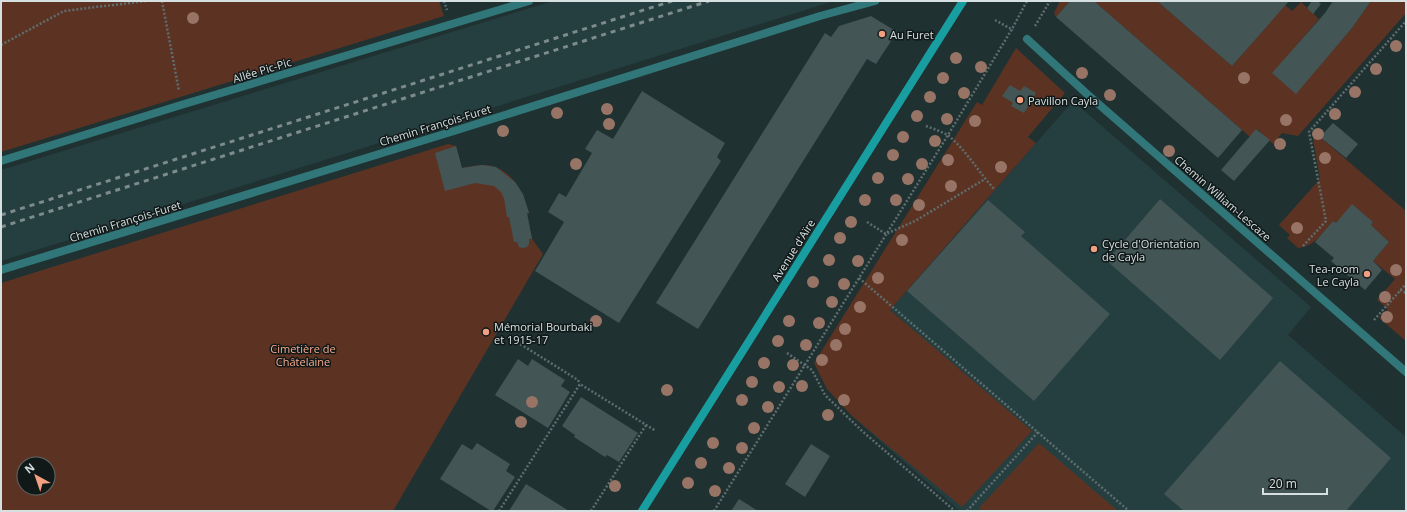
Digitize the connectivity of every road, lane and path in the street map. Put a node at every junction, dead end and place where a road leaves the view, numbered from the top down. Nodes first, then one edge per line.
1 (146, 1) edge
2 (162, 1) edge
3 (529, 1) edge
4 (875, 1) edge
5 (963, 1) edge
6 (1027, 1) edge
7 (1050, 1) edge
8 (995, 20) dead end
9 (1406, 21) edge
10 (1012, 29) junction
11 (1027, 39) junction
12 (1, 45) edge
13 (181, 105) junction
14 (926, 126) dead end
15 (948, 135) junction
16 (1, 161) edge
17 (985, 179) junction
18 (995, 190) dead end
19 (867, 222) dead end
20 (886, 234) junction
21 (1303, 246) dead end
22 (1, 270) edge
23 (859, 278) junction
24 (1406, 284) edge
25 (1400, 290) junction
26 (1406, 294) edge
27 (1374, 320) dead end
28 (517, 342) dead end
29 (787, 353) dead end
30 (805, 364) junction
31 (1406, 372) edge
32 (580, 384) junction
33 (646, 425) junction
34 (656, 431) dead end
35 (1038, 432) junction
36 (499, 511) edge
37 (592, 511) edge
38 (642, 511) edge
39 (714, 511) edge
40 (955, 511) edge
41 (967, 511) edge
42 (1129, 511) edge

1 - 12 path
2 - 13 path
3 - 13 street, Allée Pic-Pic
4 - 22 street, Chemin François-Furet
5 - 38 main road, Avenue d'Aïre
6 - 10 path
7 - 11 path
8 - 10 path
9 - 21 path
10 - 11 path
10 - 15 path
11 - 31 street, Chemin William-Lescaze
13 - 16 street, Allée Pic-Pic
14 - 15 path
15 - 17 path
15 - 20 path
17 - 18 path
17 - 20 path
19 - 20 path
20 - 23 path
23 - 30 path
23 - 35 path
24 - 25 path
25 - 26 path
25 - 27 path
28 - 32 path
29 - 30 path
30 - 39 path
30 - 40 path
32 - 33 path
32 - 36 path
33 - 34 path
33 - 37 path
35 - 41 path
35 - 42 path

